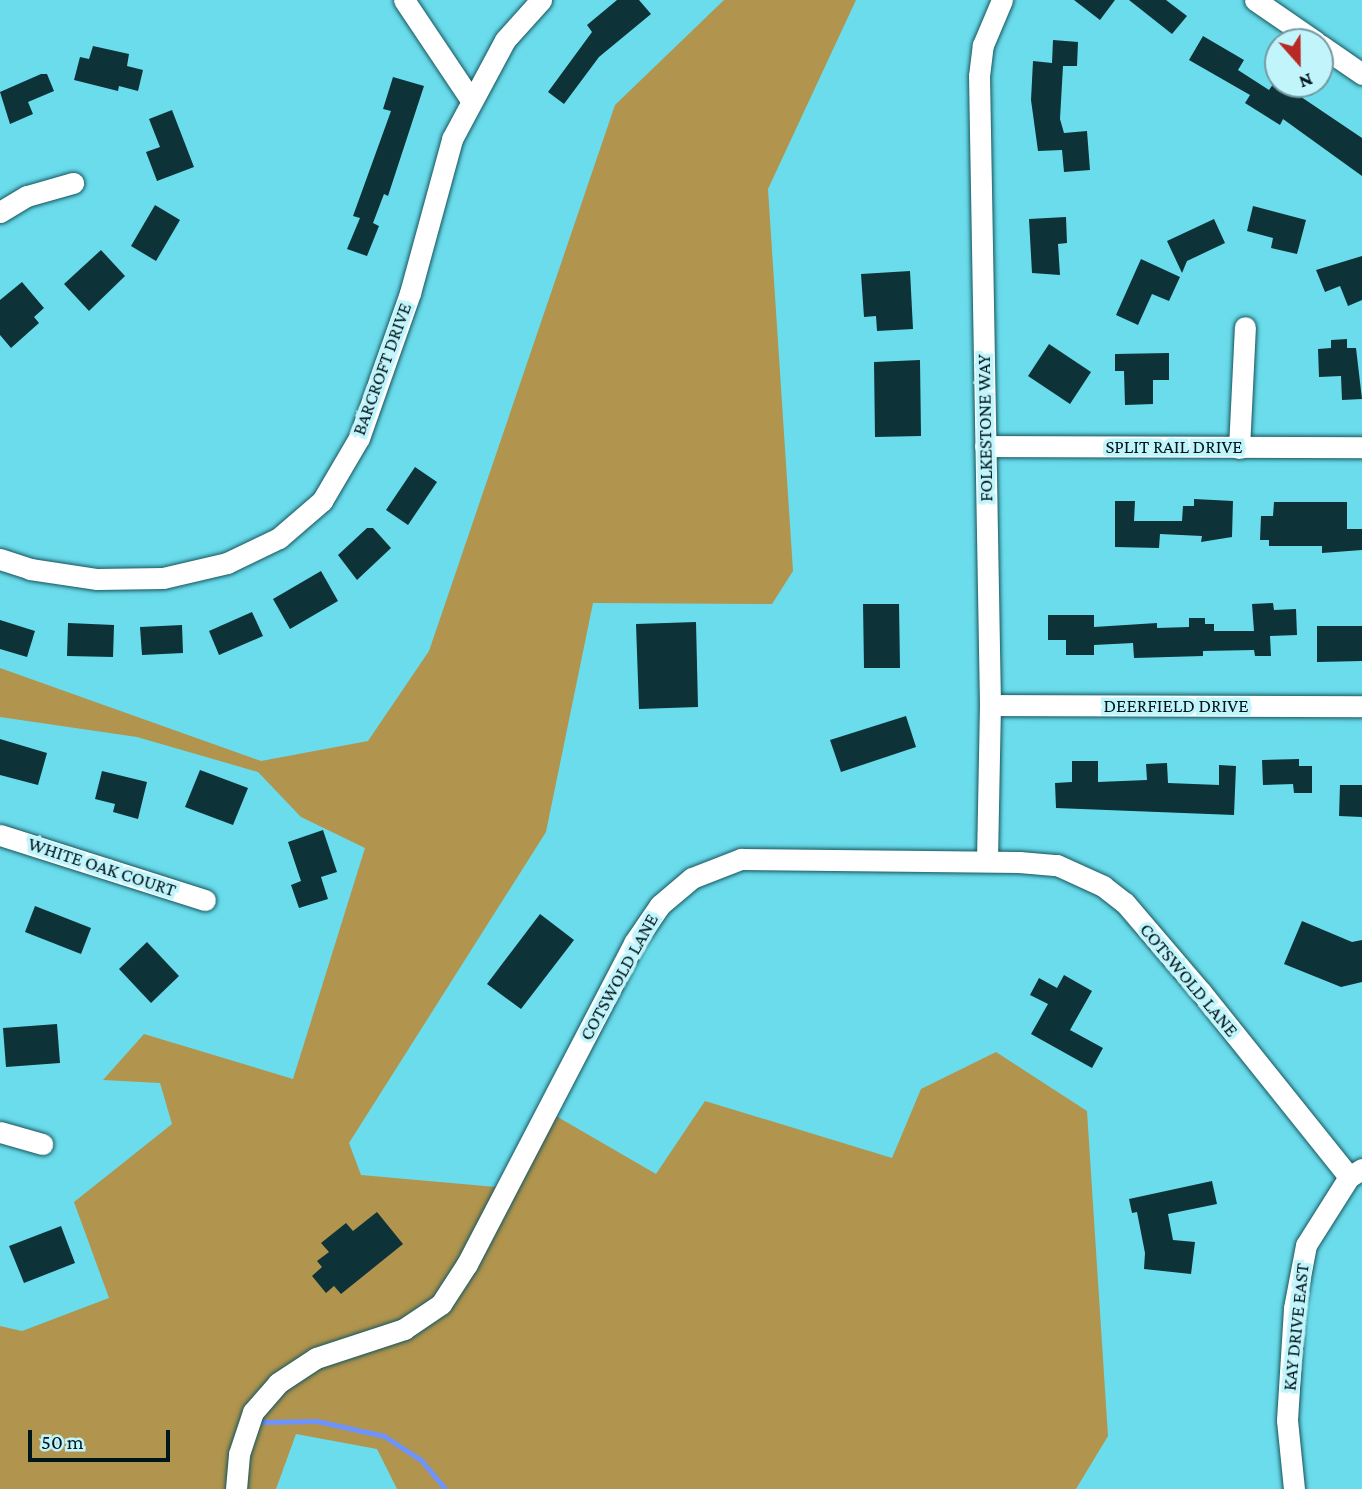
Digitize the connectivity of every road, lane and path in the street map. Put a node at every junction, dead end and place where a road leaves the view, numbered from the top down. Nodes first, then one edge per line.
1 (404, 0) edge
2 (541, 0) edge
3 (1002, 0) edge
4 (1255, 0) edge
5 (1296, 28) edge
6 (1334, 51) edge
7 (1359, 64) edge
8 (471, 100) junction
9 (73, 183) dead end
10 (0, 212) edge
11 (1245, 327) dead end
12 (985, 446) junction
13 (1362, 447) edge
14 (1239, 448) junction
15 (0, 559) edge
16 (990, 705) junction
17 (1362, 706) edge
18 (0, 835) edge
19 (987, 860) junction
20 (205, 900) dead end
21 (0, 1132) edge
22 (42, 1144) dead end
23 (1355, 1173) edge
24 (236, 1489) edge
25 (1294, 1489) edge

1 - 8 street
2 - 8 street, BARCROFT DRIVE
3 - 12 street, FOLKESTONE WAY
4 - 5 street
6 - 7 street
8 - 15 street, BARCROFT DRIVE
9 - 10 street
11 - 14 street
12 - 14 street, SPLIT RAIL DRIVE
12 - 16 street, FOLKESTONE WAY
13 - 14 street, SPLIT RAIL DRIVE
16 - 17 street, DEERFIELD DRIVE
16 - 19 street, FOLKESTONE WAY
18 - 20 street, WHITE OAK COURT
19 - 23 street, COTSWOLD LANE
19 - 24 street, COTSWOLD LANE
21 - 22 street
23 - 25 street, KAY DRIVE EAST

